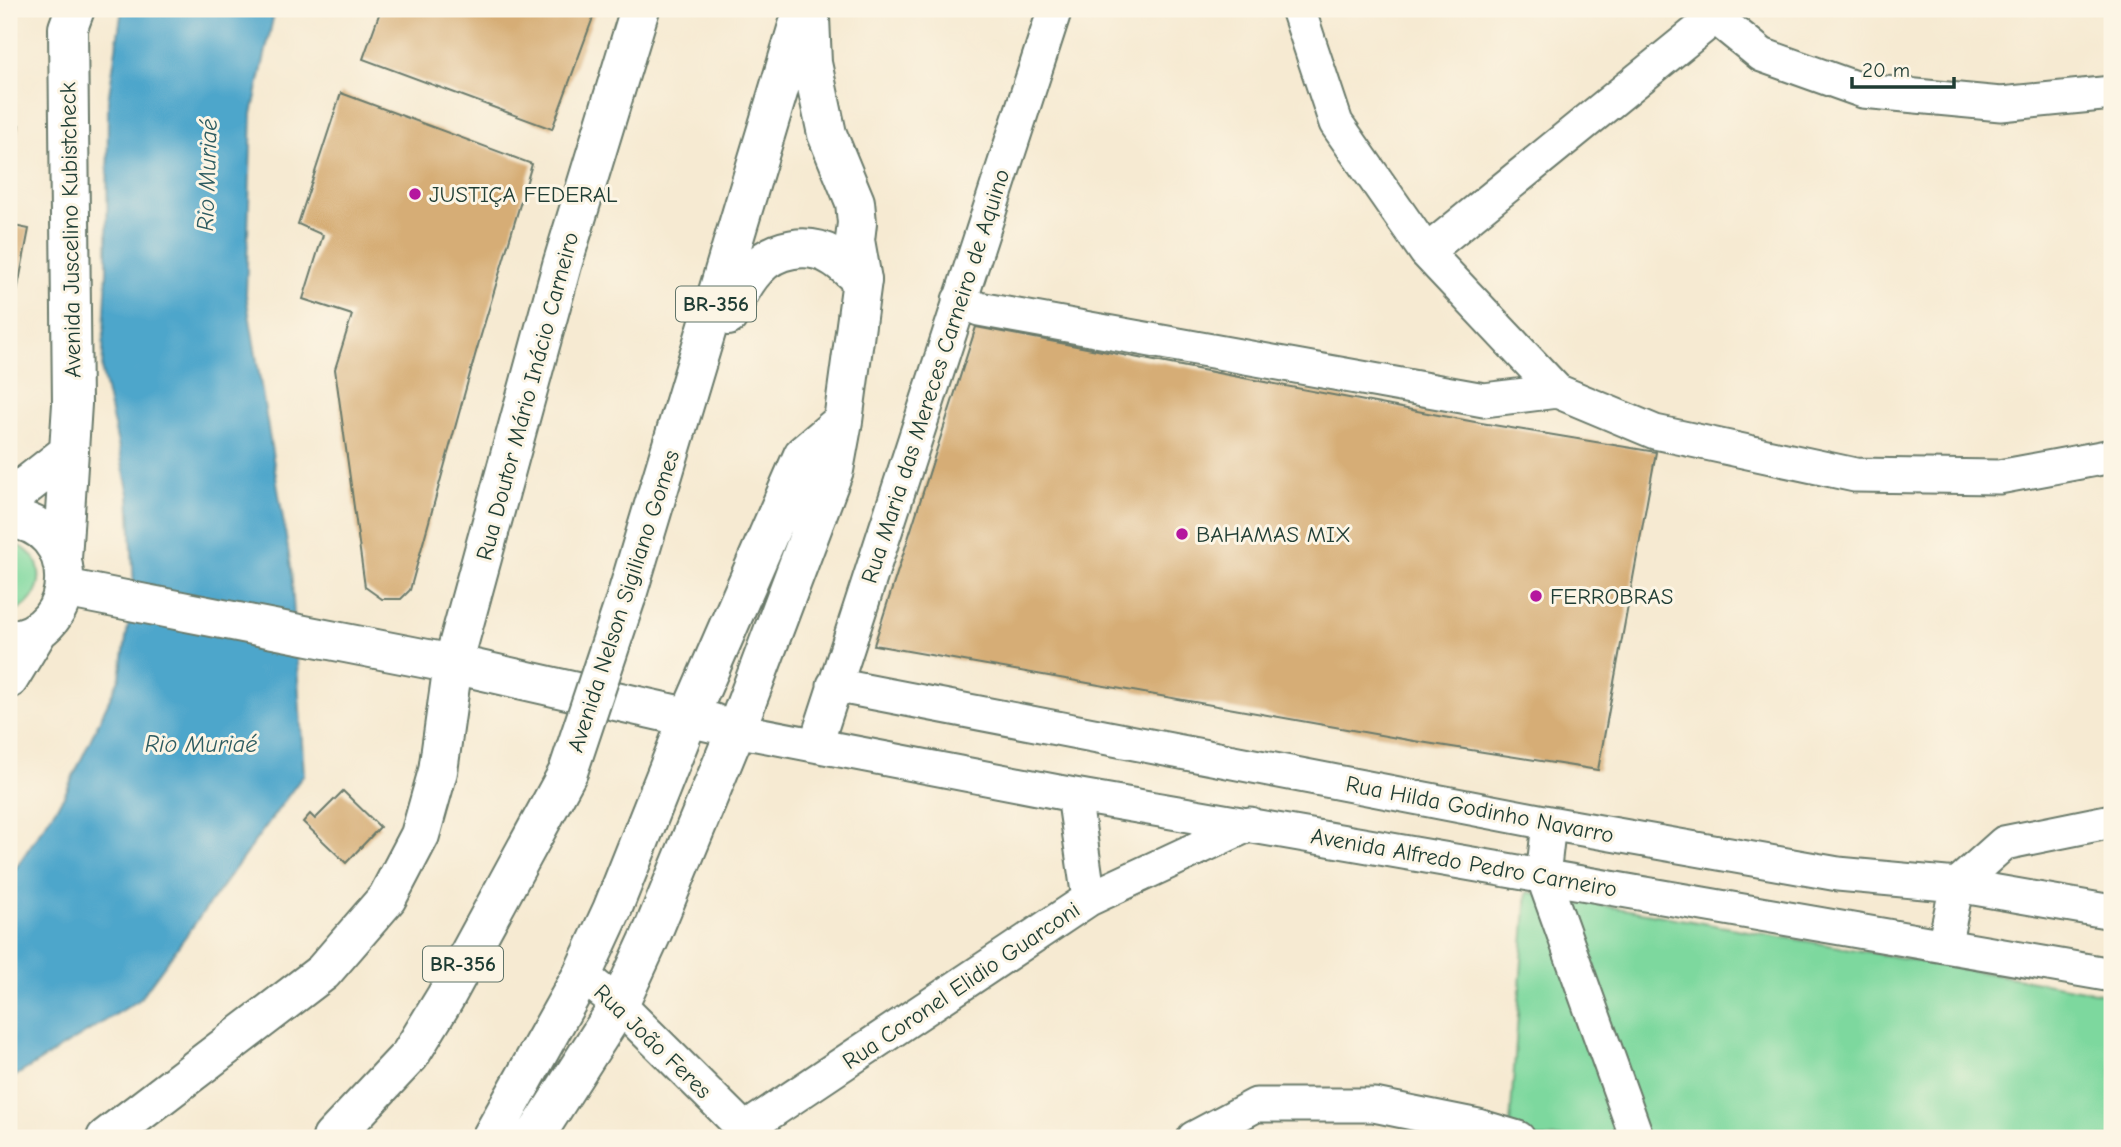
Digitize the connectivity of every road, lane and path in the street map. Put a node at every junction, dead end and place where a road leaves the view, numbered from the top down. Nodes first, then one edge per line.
1 (640, 9) edge
2 (803, 9) edge
3 (810, 9) edge
4 (1055, 9) edge
5 (1298, 9) edge
6 (1712, 13) edge
7 (70, 15) edge
8 (2112, 93) edge
9 (1426, 252) junction
10 (862, 280) junction
11 (959, 300) junction
12 (690, 390) junction
13 (1557, 391) junction
14 (843, 421) junction
15 (69, 452) junction
16 (2112, 456) edge
17 (9, 499) edge
18 (9, 519) edge
19 (63, 573) junction
20 (23, 636) edge
21 (453, 663) junction
22 (9, 680) edge
23 (834, 685) junction
24 (689, 717) junction
25 (736, 730) junction
26 (816, 744) junction
27 (1074, 794) junction
28 (2112, 821) edge
29 (1549, 823) junction
30 (1250, 824) junction
31 (1543, 876) junction
32 (1957, 886) junction
33 (1089, 900) junction
34 (2112, 912) edge
35 (1944, 946) junction
36 (582, 975) junction
37 (2112, 975) edge
38 (619, 1005) junction
39 (748, 1134) edge
40 (106, 1138) edge
41 (332, 1138) edge
42 (491, 1138) edge
43 (534, 1138) edge
44 (1194, 1138) edge
45 (1518, 1138) edge
46 (1637, 1138) edge

1 - 21 main road, Rua Doutor Mário Inácio Carneiro
2 - 12 main road, Avenida Nelson Sigiliano Gomes / BR-356
3 - 10 main road
4 - 11 street, Rua Maria das Mereces Carneiro de Aquino
5 - 9 street
6 - 8 street
6 - 9 street
7 - 15 main road, Avenida Juscelino Kubistcheck
9 - 13 street
10 - 12 main road
10 - 14 main road
11 - 13 street
11 - 23 street, Rua Maria das Mereces Carneiro de Aquino
12 - 41 main road, Avenida Nelson Sigiliano Gomes / BR-356, bridge
13 - 16 street
14 - 24 main road
14 - 25 main road
15 - 17 main road
15 - 19 main road, Avenida Juscelino Kubistcheck
18 - 19 main road
19 - 20 main road, Avenida Juscelino Kubistcheck
19 - 21 main road
20 - 22 main road, Avenida Juscelino Kubistcheck
21 - 24 main road
21 - 40 main road, Rua Doutor Mário Inácio Carneiro
23 - 26 street, Rua Maria das Mereces Carneiro de Aquino
23 - 29 street, Rua Hilda Godinho Navarro
24 - 25 main road
24 - 36 main road
25 - 26 street, Avenida Alfredo Pedro Carneiro
25 - 38 main road
26 - 27 street, Avenida Alfredo Pedro Carneiro
27 - 30 street, Avenida Alfredo Pedro Carneiro
27 - 33 street, Rua Coronel Elidio Guarconi
28 - 32 street
29 - 31 street
29 - 32 street, Rua Hilda Godinho Navarro
30 - 31 street, Avenida Alfredo Pedro Carneiro
30 - 33 street
31 - 35 street, Avenida Alfredo Pedro Carneiro
31 - 46 street
32 - 34 street
32 - 35 street
33 - 39 street, Rua Coronel Elidio Guarconi
35 - 37 street, Avenida Alfredo Pedro Carneiro
36 - 38 street, Rua João Feres
36 - 42 main road
38 - 39 street, Rua João Feres
38 - 43 main road
44 - 45 street

